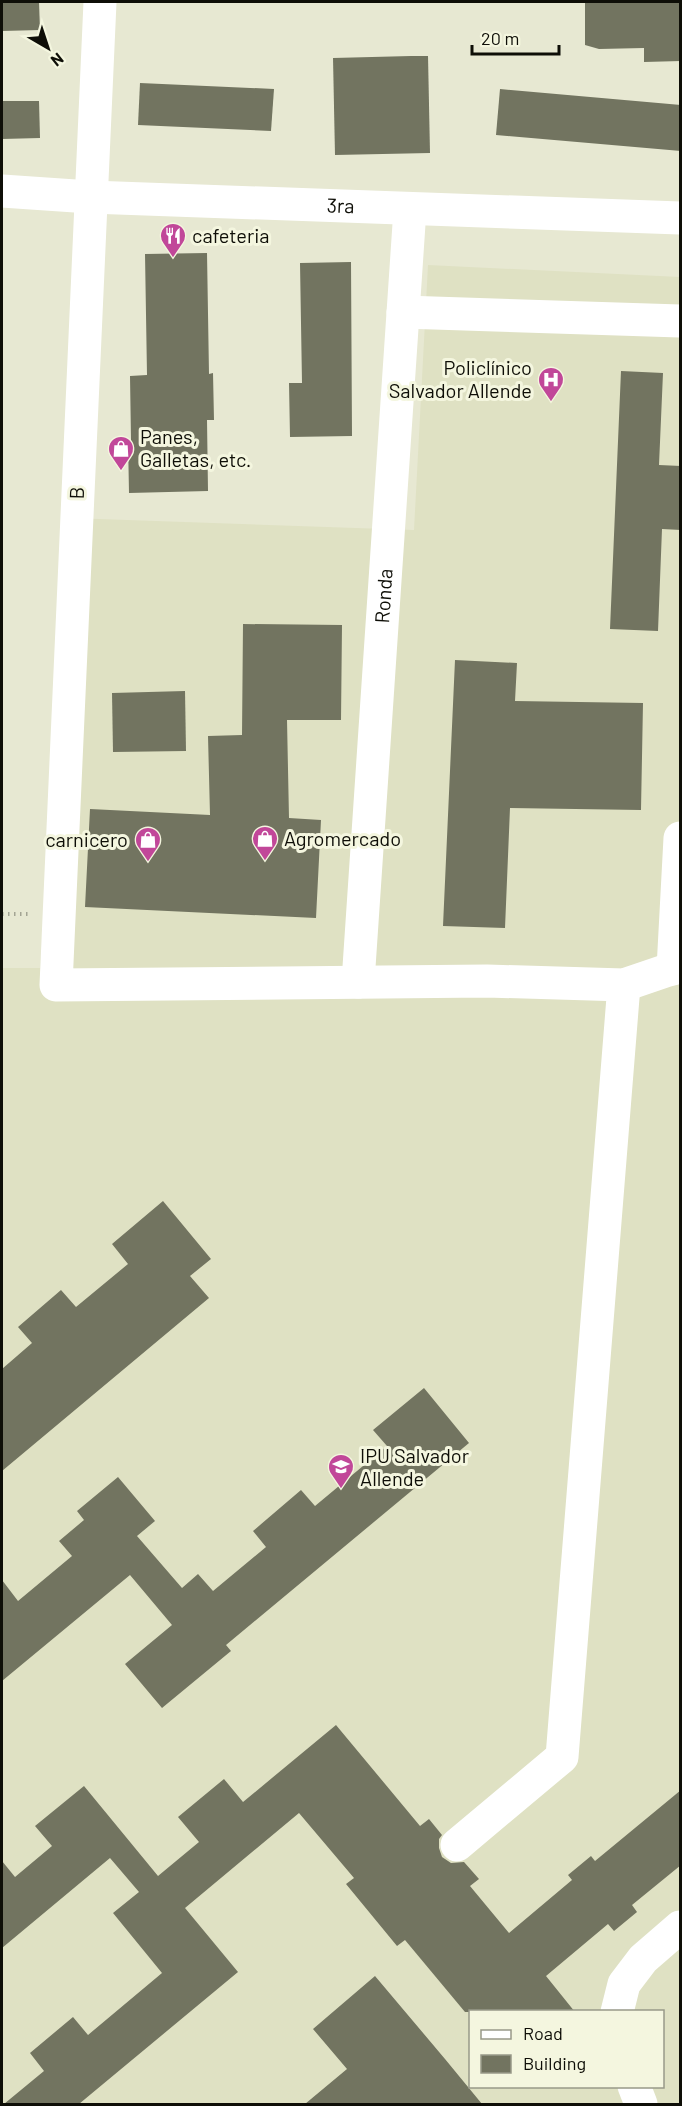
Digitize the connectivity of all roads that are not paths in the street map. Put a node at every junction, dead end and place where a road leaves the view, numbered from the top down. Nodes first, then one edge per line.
1 (100, 2) edge
2 (2, 191) edge
3 (90, 197) junction
4 (410, 209) junction
5 (681, 218) edge
6 (403, 312) junction
7 (681, 321) edge
8 (681, 838) edge
9 (677, 967) edge
10 (357, 982) junction
11 (624, 985) junction
12 (457, 1845) dead end
13 (681, 1927) edge
14 (618, 2010) edge
15 (635, 2088) edge
16 (641, 2104) edge

1 - 3 street, B
2 - 3 street, 3ra
3 - 4 street, 3ra
3 - 10 street, B
4 - 5 street, 3ra
4 - 6 street, Ronda
6 - 7 street
6 - 10 street, Ronda
8 - 9 street
9 - 11 street
10 - 11 street
11 - 12 street
13 - 14 street
15 - 16 street

